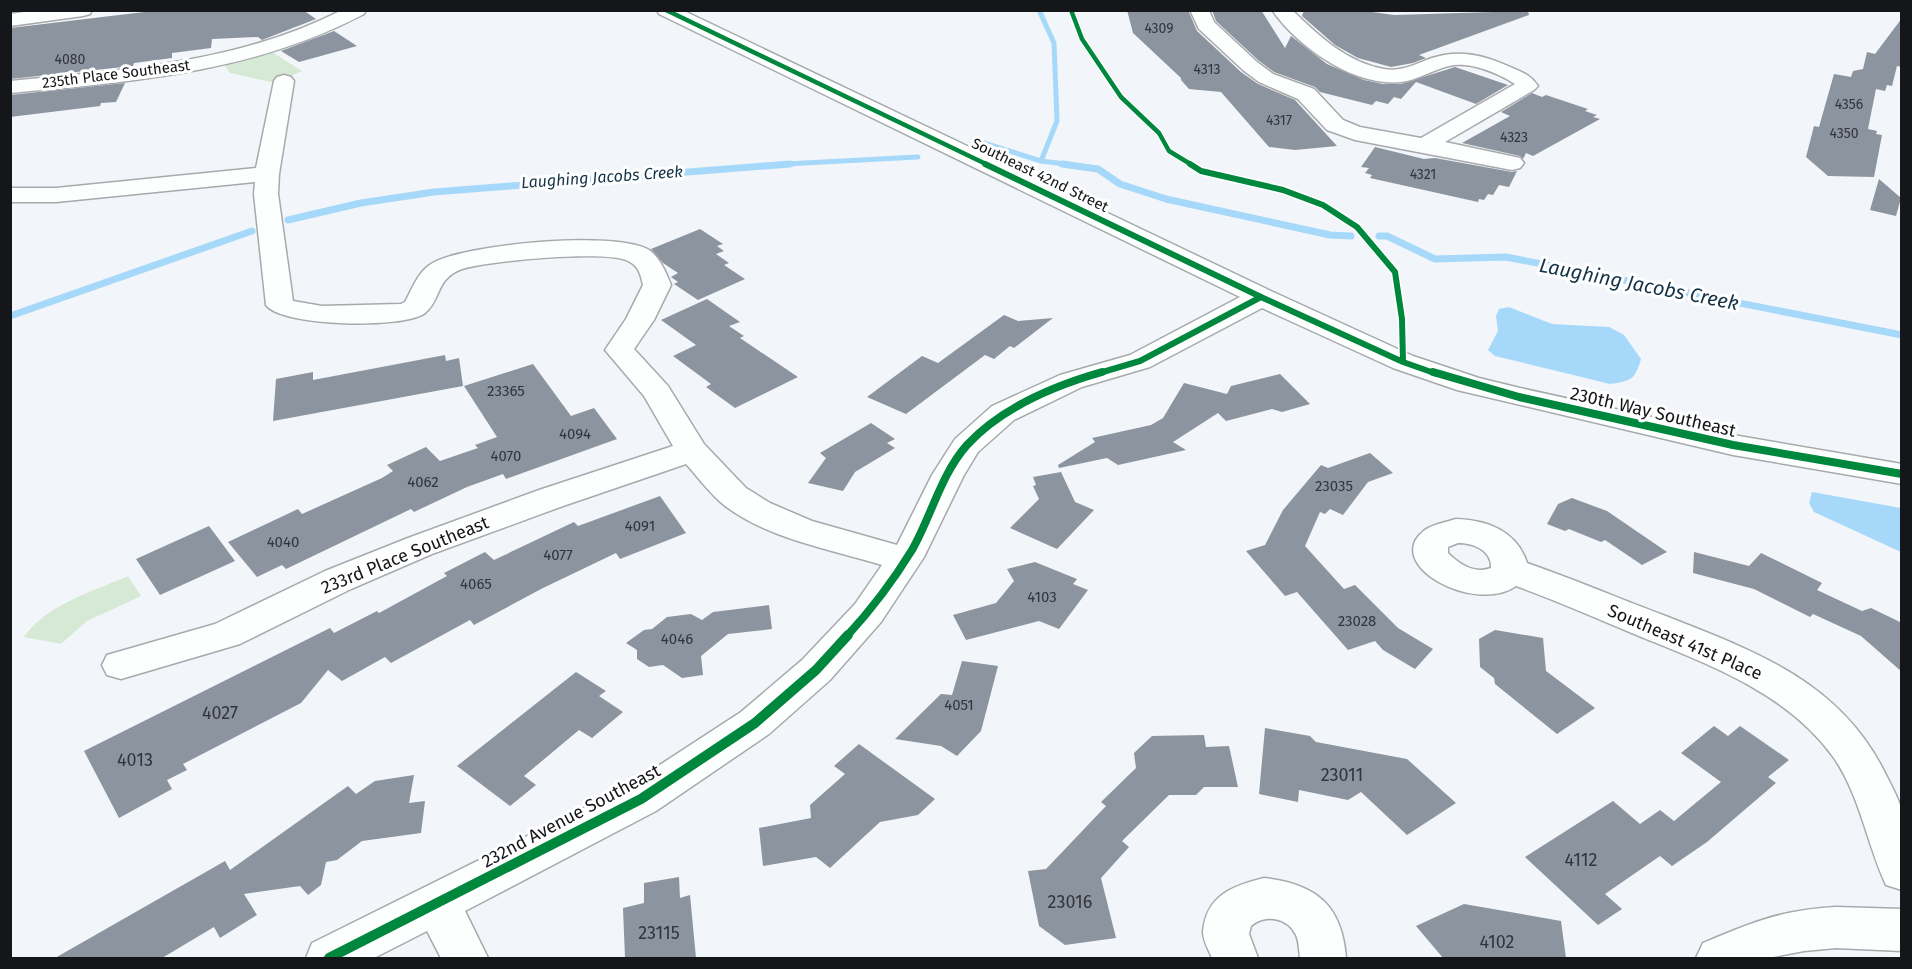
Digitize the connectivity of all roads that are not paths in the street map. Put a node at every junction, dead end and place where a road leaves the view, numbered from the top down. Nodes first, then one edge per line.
1 (83, 10) edge
2 (357, 10) edge
3 (666, 10) edge
4 (1199, 10) edge
5 (1281, 10) edge
6 (10, 20) edge
7 (284, 81) dead end
8 (10, 87) edge
9 (1424, 146) junction
10 (1512, 163) dead end
11 (267, 174) junction
12 (10, 195) edge
13 (1261, 297) junction
14 (1403, 362) joint
15 (692, 451) junction
16 (1902, 474) edge
17 (904, 559) junction
18 (1510, 570) dead end
19 (121, 665) dead end
20 (1902, 871) edge
21 (437, 904) junction
22 (1902, 930) edge
23 (329, 958) edge
24 (465, 958) edge
25 (1235, 958) edge
26 (1323, 958) edge
27 (1720, 958) edge

1 - 6 street
2 - 8 street, 235th Place Southeast
3 - 13 street, Southeast 42nd Street
4 - 9 street
5 - 9 street
7 - 11 street
9 - 10 street
11 - 12 street
11 - 15 street
13 - 14 street, Southeast 42nd Street
13 - 17 street, 232nd Avenue Southeast
14 - 16 street, 230th Way Southeast
15 - 17 street
15 - 19 street, 233rd Place Southeast
17 - 21 street, 232nd Avenue Southeast
18 - 20 street, Southeast 41st Place
21 - 23 street, 232nd Avenue Southeast
21 - 24 street
22 - 27 street
25 - 26 street

